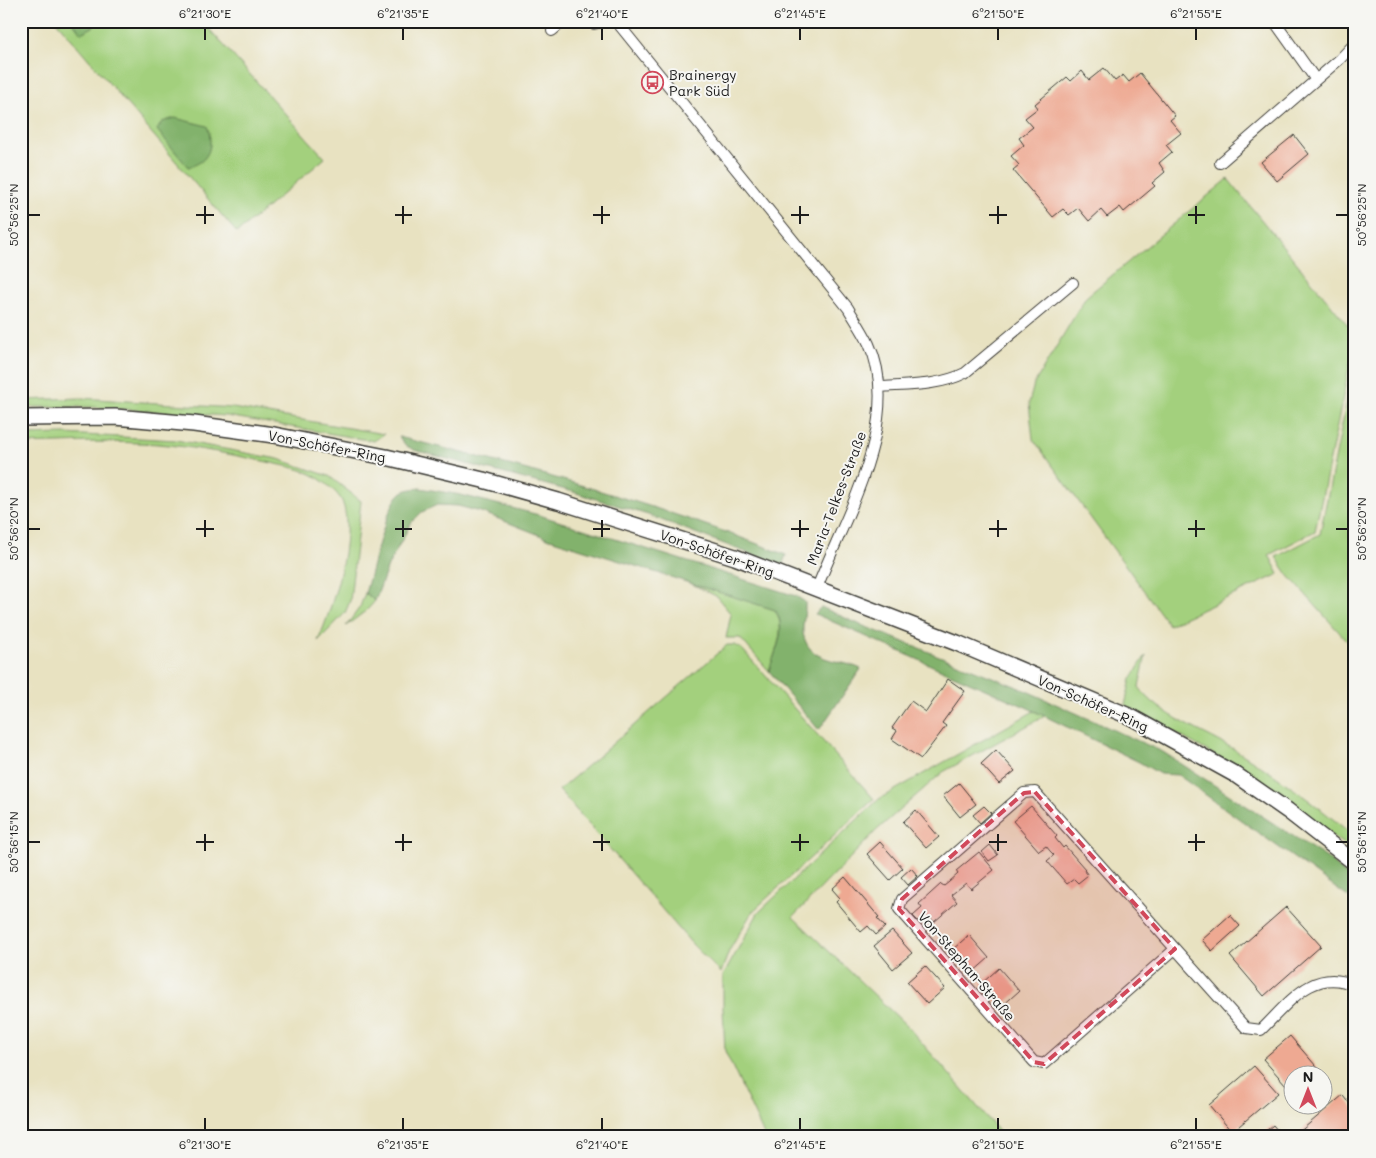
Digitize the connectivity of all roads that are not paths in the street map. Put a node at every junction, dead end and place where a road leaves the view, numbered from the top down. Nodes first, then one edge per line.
1 (564, 21) edge
2 (588, 21) edge
3 (608, 21) edge
4 (616, 21) edge
5 (1274, 21) edge
6 (552, 31) dead end
7 (1355, 43) edge
8 (1316, 80) junction
9 (1220, 163) dead end
10 (1073, 283) dead end
11 (880, 387) junction
12 (21, 418) edge
13 (817, 588) junction
14 (1355, 863) edge
15 (1175, 949) junction
16 (1355, 986) edge

1 - 6 street
2 - 3 street
4 - 11 street, Maria-Telkes-Straße
5 - 8 street
7 - 8 street
8 - 9 street
10 - 11 street
11 - 13 street, Maria-Telkes-Straße
12 - 13 main road, Von-Schöfer-Ring
13 - 14 main road, Von-Schöfer-Ring
15 - 15 street, Von-Stephan-Straße
15 - 16 street, Von-Stephan-Straße

